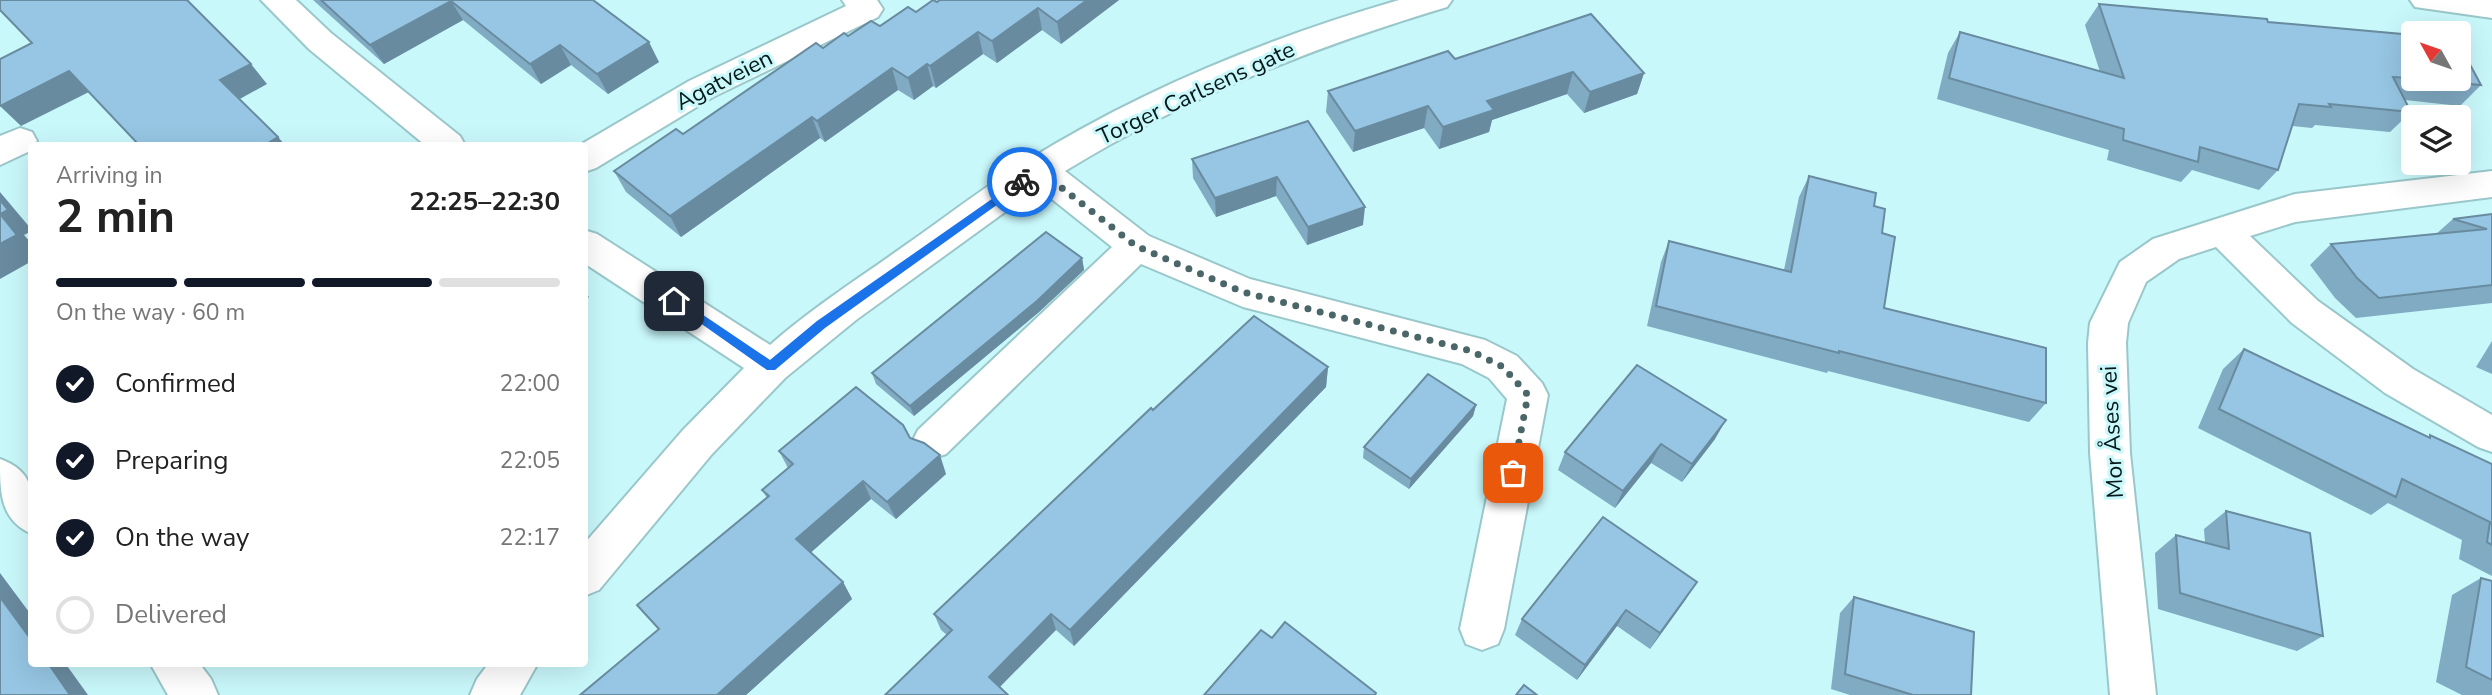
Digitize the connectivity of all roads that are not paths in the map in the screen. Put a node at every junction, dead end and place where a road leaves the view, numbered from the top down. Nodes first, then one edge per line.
1 (277, 0) edge
2 (1436, 0) edge
3 (2426, 0) edge
4 (872, 3) edge
5 (2492, 7) edge
6 (443, 142) edge
7 (588, 157) edge
8 (1039, 170) junction
9 (2492, 184) edge
10 (2221, 230) junction
11 (1136, 246) junction
12 (588, 247) edge
13 (771, 366) junction
14 (2492, 435) edge
15 (932, 442) dead end
16 (0, 477) edge
17 (28, 511) edge
18 (588, 571) edge
19 (1482, 629) dead end
20 (175, 667) edge
21 (513, 667) edge
22 (195, 695) edge
23 (493, 695) edge
24 (2133, 695) edge

1 - 6 street
2 - 8 street, Torger Carlsens gate
3 - 5 street
4 - 7 street, Agatveien
8 - 11 street
8 - 13 street, Torger Carlsens gate
9 - 10 street, Mor Åses vei
10 - 14 street
10 - 24 street, Mor Åses vei
11 - 15 street
11 - 19 street
12 - 13 street
13 - 18 street, Torger Carlsens gate
16 - 17 street
20 - 22 street
21 - 23 street

